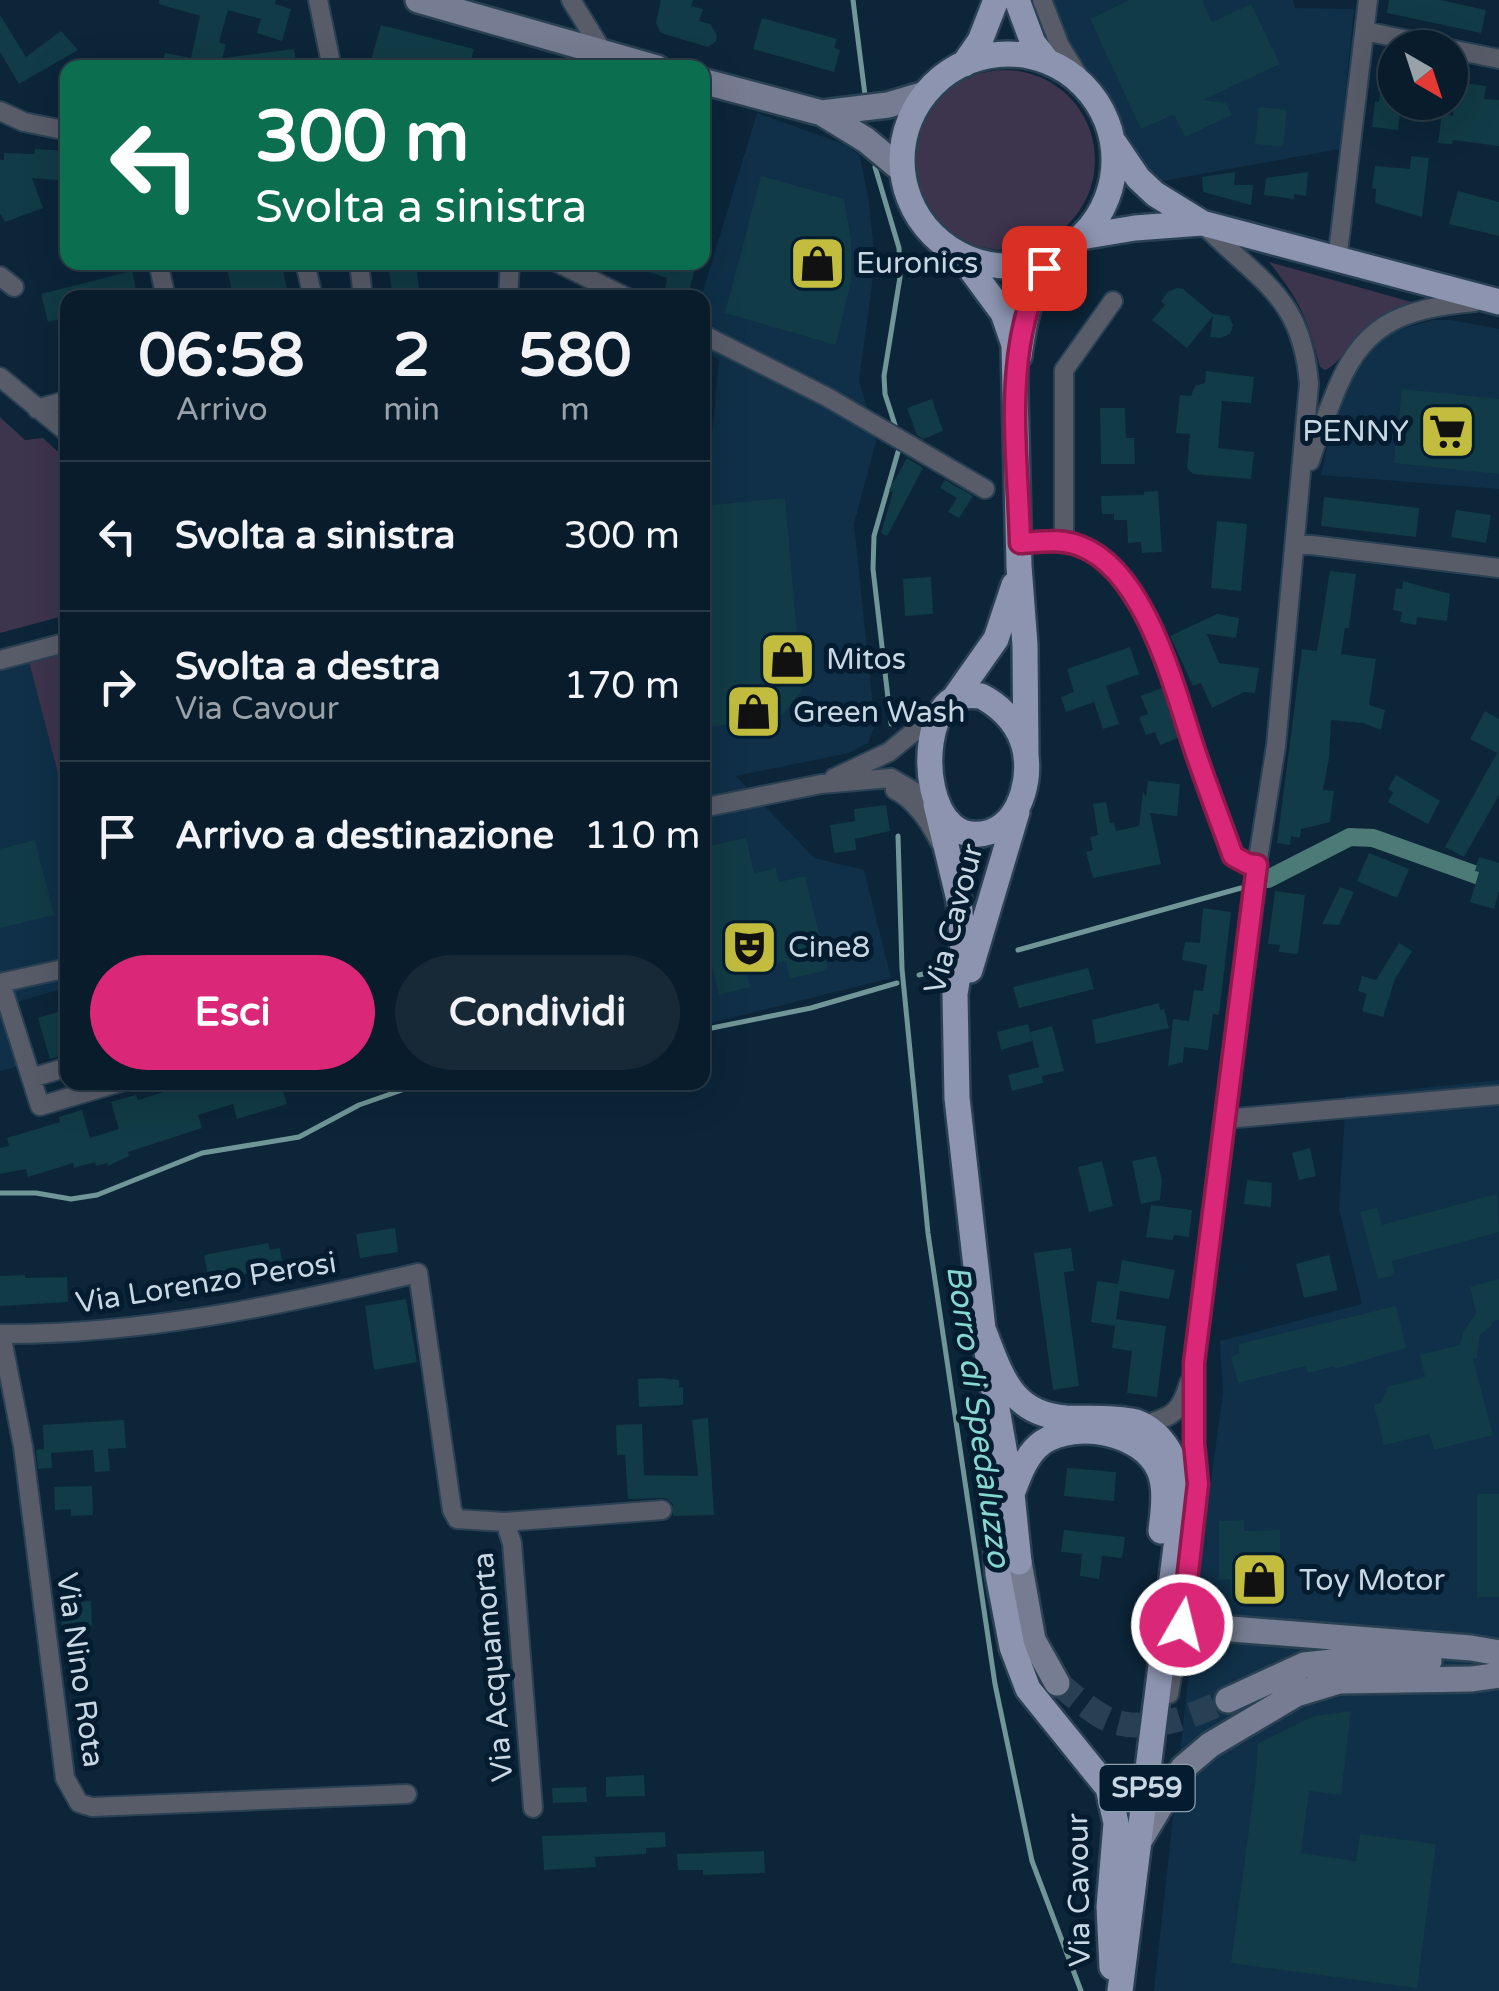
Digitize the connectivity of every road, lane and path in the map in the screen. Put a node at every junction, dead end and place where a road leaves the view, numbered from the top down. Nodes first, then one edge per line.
1 (418, 0) edge
2 (571, 0) edge
3 (996, 0) edge
4 (1017, 0) edge
5 (1042, 0) edge
6 (1368, 0) edge
7 (322, 2) edge
8 (1364, 31) junction
9 (1378, 34) edge
10 (603, 52) junction
11 (1468, 52) edge
12 (1499, 59) edge
13 (331, 60) edge
14 (630, 60) edge
15 (1047, 61) junction
16 (964, 64) junction
17 (710, 83) edge
18 (1084, 85) junction
19 (925, 94) junction
20 (0, 111) edge
21 (822, 114) junction
22 (60, 129) edge
23 (1113, 140) junction
24 (902, 170) junction
25 (1202, 223) junction
26 (1081, 237) junction
27 (1059, 254) junction
28 (961, 256) junction
29 (1337, 261) junction
30 (572, 270) edge
31 (612, 290) edge
32 (1113, 301) dead end
33 (1495, 301) edge
34 (710, 338) edge
35 (0, 377) edge
36 (1015, 381) junction
37 (60, 402) edge
38 (36, 409) junction
39 (60, 426) edge
40 (985, 489) dead end
41 (1299, 505) junction
42 (1064, 541) junction
43 (1295, 543) junction
44 (1019, 554) junction
45 (1499, 568) edge
46 (60, 644) edge
47 (0, 660) edge
48 (950, 702) junction
49 (1026, 758) junction
50 (871, 780) junction
51 (821, 784) junction
52 (1020, 802) junction
53 (936, 804) junction
54 (710, 806) edge
55 (946, 860) junction
56 (1257, 865) junction
57 (60, 970) edge
58 (0, 983) edge
59 (6, 1025) edge
60 (21, 1050) junction
61 (955, 1054) junction
62 (0, 1056) edge
63 (60, 1070) edge
64 (31, 1078) junction
65 (94, 1090) edge
66 (1499, 1095) edge
67 (1224, 1119) junction
68 (418, 1273) joint
69 (983, 1329) junction
70 (0, 1334) edge
71 (1194, 1363) junction
72 (1144, 1425) junction
73 (1004, 1464) junction
74 (1012, 1494) junction
75 (662, 1510) dead end
76 (504, 1522) junction
77 (1019, 1562) joint
78 (1182, 1625) junction
79 (1499, 1653) edge
80 (1499, 1663) edge
81 (1499, 1675) edge
82 (1057, 1683) tunnel mouth
83 (1228, 1700) tunnel mouth
84 (1150, 1772) junction
85 (407, 1794) dead end
86 (533, 1808) dead end
87 (1141, 1838) junction
88 (1115, 1986) edge

1 - 10 street
2 - 10 street
3 - 16 main road
4 - 15 main road
5 - 18 street
6 - 8 street
7 - 13 street
8 - 9 street
8 - 29 street
10 - 14 street
11 - 12 street
15 - 16 main road
15 - 18 main road
16 - 19 main road
17 - 21 street
18 - 23 main road
19 - 21 street
19 - 24 main road
20 - 22 street
21 - 24 street
23 - 25 main road
23 - 26 main road
24 - 28 main road
25 - 26 main road
25 - 29 main road
25 - 41 street
26 - 27 main road
27 - 28 main road
27 - 36 main road, Via Cavour
28 - 36 main road, Via Cavour
29 - 33 main road
30 - 31 street
32 - 42 street
33 - 41 street
34 - 40 street
35 - 38 street
36 - 44 main road, Via Cavour
37 - 38 street
38 - 39 street
41 - 43 street
42 - 44 street
42 - 56 street
43 - 45 street
43 - 56 street
44 - 48 main road, Via Cavour
44 - 49 main road, Via Cavour
46 - 47 street
48 - 49 main road
48 - 51 street
48 - 53 main road, Via Cavour
49 - 52 main road, Via Cavour
50 - 51 street
50 - 53 street
50 - 55 street
51 - 54 street
52 - 53 main road, Via Cavour
52 - 61 main road, Via Cavour
53 - 55 main road, Via Cavour
55 - 61 main road, Via Cavour
56 - 67 street
57 - 58 street
58 - 59 street
59 - 60 street
60 - 62 street
60 - 64 street
61 - 69 main road, Via Cavour
63 - 64 street
64 - 65 street
66 - 67 street
67 - 71 street
68 - 70 street, Via Lorenzo Perosi
68 - 76 street, Via Acquamorta
69 - 72 main road
69 - 73 main road, Via Cavour
70 - 85 street, Via Nino Rota
71 - 72 street
71 - 78 street
72 - 84 main road, SP59
73 - 74 main road, Via Cavour
73 - 88 main road, Via Cavour
74 - 77 main road, Via Cavour
74 - 88 main road
75 - 76 street, Via Acquamorta
76 - 86 street, Via Acquamorta
77 - 82 street
78 - 79 street
78 - 84 street
80 - 83 street
81 - 87 street
84 - 87 main road, SP59
87 - 88 main road, SP59

